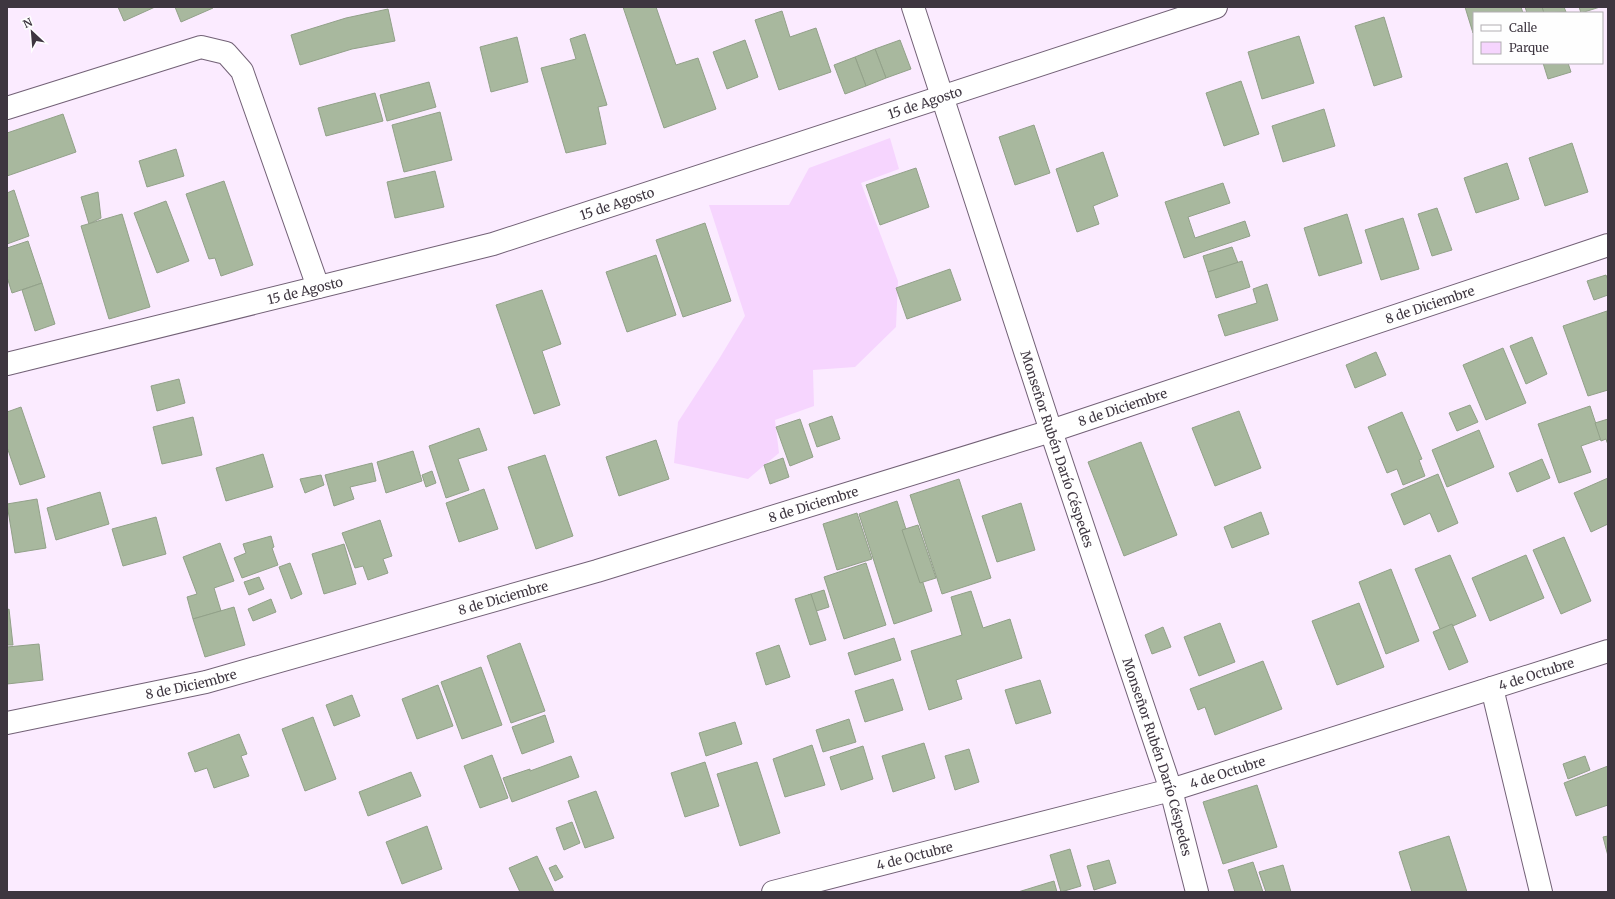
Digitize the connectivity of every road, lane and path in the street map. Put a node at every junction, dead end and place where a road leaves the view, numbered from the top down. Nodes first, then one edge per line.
1 (913, 7) edge
2 (1216, 7) edge
3 (942, 98) junction
4 (7, 108) edge
5 (1608, 245) edge
6 (318, 287) junction
7 (7, 364) edge
8 (1051, 431) junction
9 (1608, 651) edge
10 (1492, 688) junction
11 (7, 723) edge
12 (1171, 790) junction
13 (772, 892) edge
14 (1197, 892) edge
15 (1541, 892) edge

1 - 3 street, Monseñor Rubén Darío Céspedes
2 - 3 street, 15 de Agosto
3 - 6 street, 15 de Agosto
3 - 8 street, Monseñor Rubén Darío Céspedes
4 - 6 street
5 - 8 street, 8 de Diciembre
6 - 7 street, 15 de Agosto
8 - 11 street, 8 de Diciembre
8 - 12 street, Monseñor Rubén Darío Céspedes
9 - 10 street, 4 de Octubre
10 - 12 street, 4 de Octubre
10 - 15 street
12 - 13 street, 4 de Octubre
12 - 14 street, Monseñor Rubén Darío Céspedes

